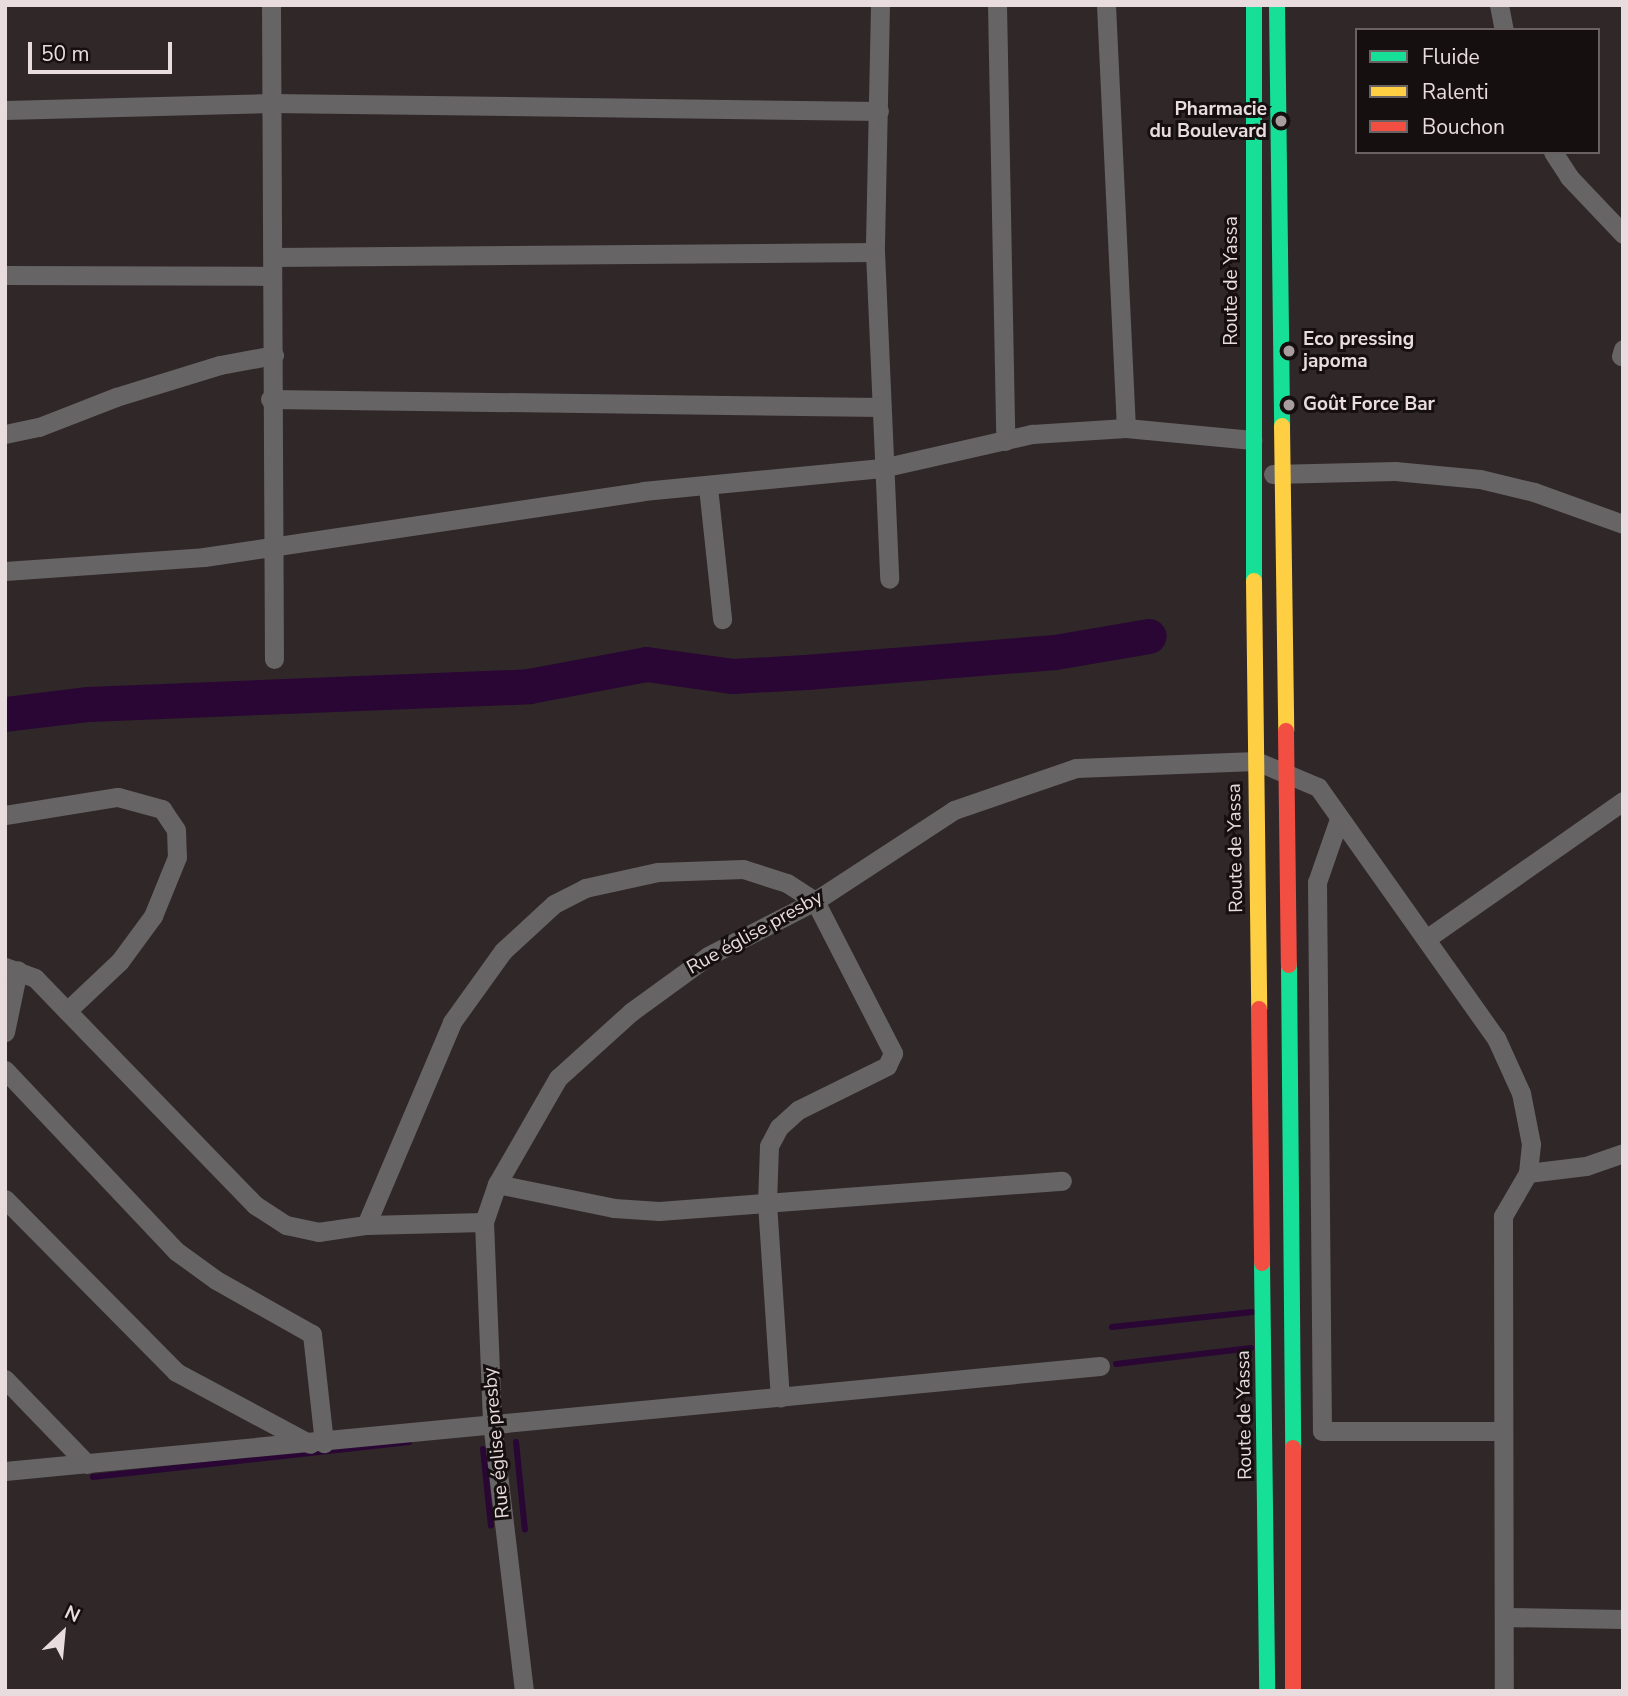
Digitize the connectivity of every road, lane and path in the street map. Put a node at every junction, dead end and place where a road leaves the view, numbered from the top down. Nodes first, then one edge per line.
1 (271, 5) edge
2 (880, 5) edge
3 (997, 5) edge
4 (1107, 5) edge
5 (1254, 5) edge
6 (1277, 5) edge
7 (1499, 5) edge
8 (1504, 28) edge
9 (271, 103) junction
10 (5, 110) edge
11 (879, 111) junction
12 (1554, 154) edge
13 (1623, 234) edge
14 (875, 251) junction
15 (272, 267) junction
16 (5, 275) edge
17 (274, 355) junction
18 (270, 399) junction
19 (880, 407) junction
20 (1126, 428) junction
21 (5, 434) edge
22 (1252, 440) junction
23 (1005, 441) junction
24 (882, 468) junction
25 (1280, 472) junction
26 (1254, 476) junction
27 (708, 487) junction
28 (1623, 524) edge
29 (273, 545) junction
30 (5, 571) edge
31 (889, 579) dead end
32 (722, 620) dead end
33 (274, 659) dead end
34 (1256, 761) junction
35 (1287, 771) junction
36 (1623, 802) edge
37 (5, 815) edge
38 (1339, 819) junction
39 (815, 901) junction
40 (1426, 939) junction
41 (12, 968) edge
42 (67, 1011) junction
43 (5, 1032) edge
44 (5, 1070) edge
45 (1623, 1153) edge
46 (1528, 1173) junction
47 (1062, 1181) dead end
48 (497, 1184) junction
49 (5, 1199) edge
50 (767, 1203) junction
51 (484, 1223) junction
52 (366, 1225) junction
53 (1293, 1336) junction
54 (1265, 1337) junction
55 (1100, 1366) dead end
56 (5, 1379) edge
57 (780, 1398) junction
58 (492, 1422) junction
59 (1503, 1431) junction
60 (318, 1444) junction
61 (87, 1464) junction
62 (5, 1471) edge
63 (1504, 1617) junction
64 (1623, 1619) edge
65 (524, 1691) edge
66 (1267, 1691) edge
67 (1293, 1691) edge
68 (1504, 1691) edge

1 - 9 street
2 - 11 street
3 - 23 street
4 - 20 street
5 - 22 main road, Route de Yassa
6 - 25 main road
7 - 8 street
9 - 10 street
9 - 11 street
9 - 15 street
11 - 14 street
12 - 13 street
14 - 15 street
14 - 19 street
15 - 16 street
15 - 17 street
17 - 18 street
17 - 21 street
18 - 19 street
18 - 29 street
19 - 24 street
20 - 22 street
20 - 23 street
22 - 26 main road, Route de Yassa
23 - 24 street
24 - 27 street
24 - 31 street
25 - 26 street
25 - 28 street
25 - 35 main road
26 - 34 main road, Route de Yassa
27 - 29 street
27 - 32 street
29 - 30 street
29 - 33 street
34 - 35 street
34 - 39 street, Rue église presby
34 - 54 main road, Route de Yassa
35 - 38 street
35 - 53 main road
36 - 40 street
37 - 42 street
38 - 40 street
38 - 59 street
39 - 48 street, Rue église presby
39 - 50 street
39 - 52 street
40 - 46 street
41 - 42 street
41 - 43 street
42 - 52 street
44 - 60 street
45 - 46 street
46 - 59 street
47 - 50 street
48 - 50 street
48 - 51 street, Rue église presby
49 - 60 street
50 - 57 street
51 - 52 street
51 - 58 street, Rue église presby
53 - 54 main road
53 - 67 main road
54 - 66 main road, Route de Yassa
55 - 57 street
56 - 61 street
57 - 58 street
58 - 60 street
58 - 65 street, Rue église presby
59 - 63 street
60 - 61 street
61 - 62 street
63 - 64 street
63 - 68 street

